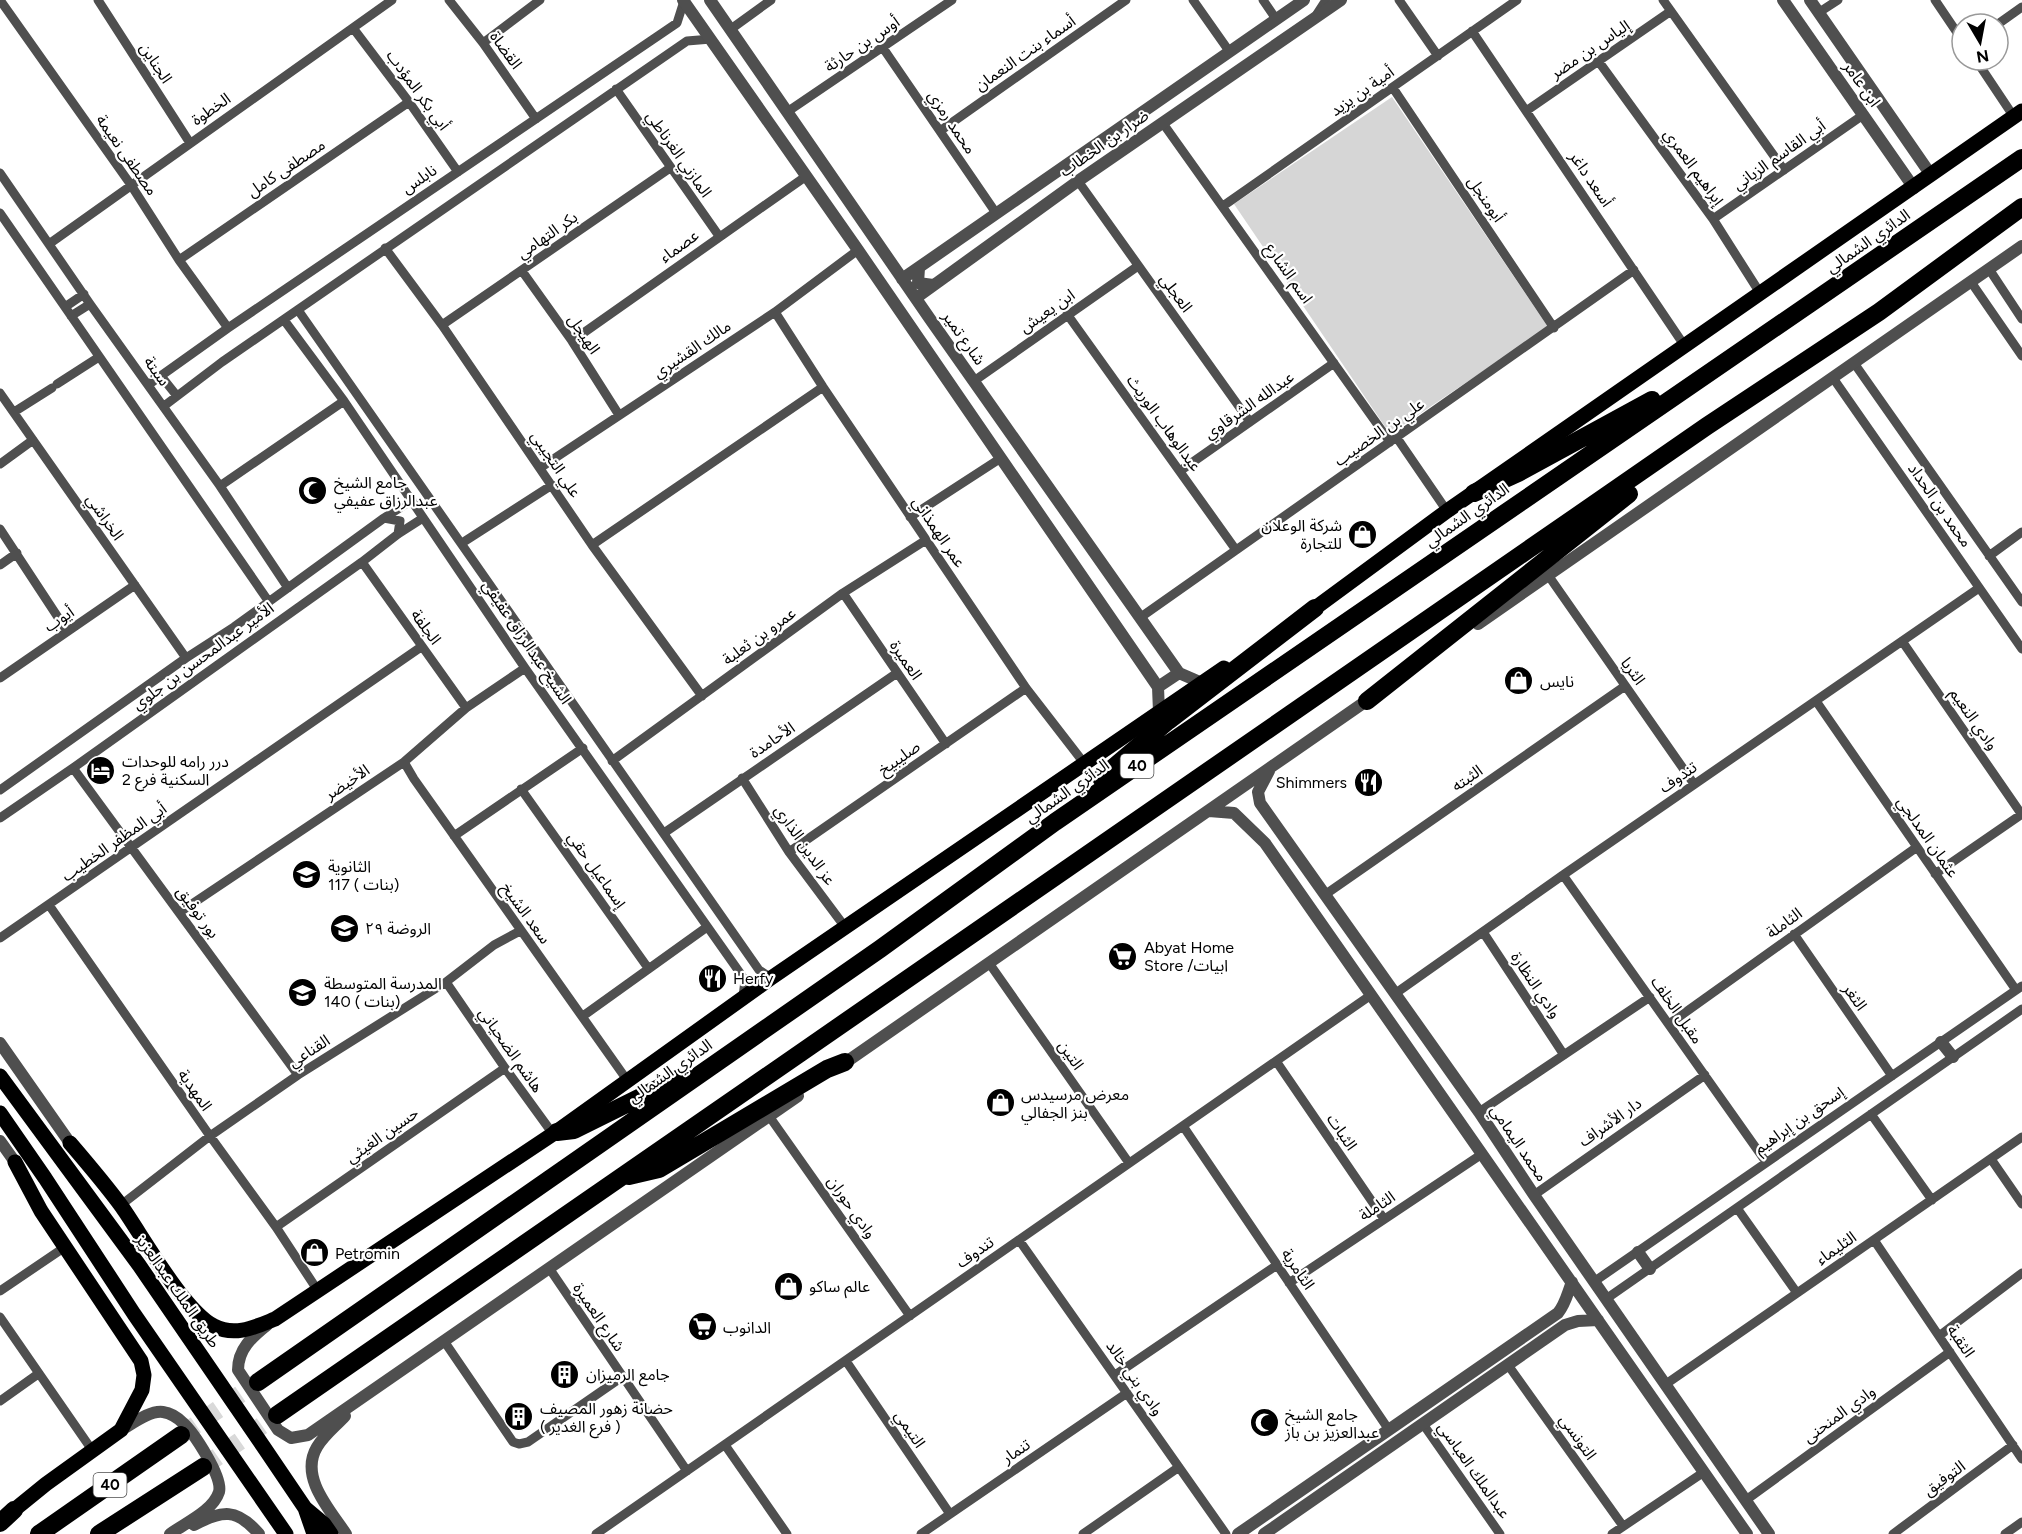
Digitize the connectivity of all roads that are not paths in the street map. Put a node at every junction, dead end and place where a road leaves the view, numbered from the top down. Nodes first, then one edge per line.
1 (0, 0) edge
2 (98, 0) edge
3 (392, 0) edge
4 (448, 0) edge
5 (540, 0) edge
6 (710, 0) edge
7 (771, 0) edge
8 (952, 0) edge
9 (1126, 0) edge
10 (1192, 0) edge
11 (1263, 0) edge
12 (1326, 0) edge
13 (1341, 0) edge
14 (1399, 0) edge
15 (1517, 0) edge
16 (1663, 0) edge
17 (1783, 0) edge
18 (1810, 0) edge
19 (1838, 0) edge
20 (1935, 0) edge
21 (683, 1) edge
22 (1303, 1) edge
23 (1671, 11) junction
24 (1818, 13) junction
25 (1276, 19) junction
26 (1315, 19) junction
27 (1950, 22) edge
28 (677, 23) junction
29 (353, 28) junction
30 (731, 29) junction
31 (1472, 31) junction
32 (711, 39) junction
33 (687, 41) junction
34 (483, 43) junction
35 (883, 48) junction
36 (1229, 51) junction
37 (1438, 56) junction
38 (1599, 62) junction
39 (1985, 72) edge
40 (1393, 88) junction
41 (616, 89) junction
42 (410, 102) junction
43 (1527, 111) junction
44 (787, 112) junction
45 (2018, 114) edge
46 (1863, 115) junction
47 (536, 119) junction
48 (1162, 122) junction
49 (940, 131) junction
50 (190, 143) junction
51 (2022, 145) edge
52 (2022, 158) edge
53 (669, 168) junction
54 (1784, 170) junction
55 (458, 171) junction
56 (0, 173) edge
57 (1931, 176) junction
58 (805, 177) junction
59 (1078, 181) junction
60 (132, 185) junction
61 (1914, 188) junction
62 (1223, 206) junction
63 (2022, 207) edge
64 (0, 213) edge
65 (996, 213) junction
66 (1713, 219) junction
67 (719, 236) junction
68 (1909, 237) junction
69 (50, 244) junction
70 (2022, 246) edge
71 (385, 248) junction
72 (858, 250) junction
73 (179, 260) junction
74 (1138, 266) junction
75 (919, 268) junction
76 (1989, 269) junction
77 (1634, 270) junction
78 (522, 271) junction
79 (902, 279) junction
80 (1971, 282) junction
81 (933, 285) junction
82 (1760, 293) junction
83 (84, 294) junction
84 (916, 298) junction
85 (90, 304) junction
86 (65, 307) junction
87 (298, 310) junction
88 (775, 312) junction
89 (1067, 314) junction
90 (71, 316) junction
91 (2022, 319) edge
92 (284, 320) junction
93 (308, 322) junction
94 (934, 324) junction
95 (442, 325) junction
96 (228, 328) junction
97 (1554, 328) junction
98 (294, 334) junction
99 (916, 336) junction
100 (944, 338) junction
101 (572, 341) junction
102 (1684, 345) junction
103 (926, 350) junction
104 (1741, 352) junction
105 (2022, 356) edge
106 (99, 357) junction
107 (1334, 363) junction
108 (1854, 363) junction
109 (162, 376) junction
110 (1833, 378) junction
111 (974, 381) junction
112 (148, 385) junction
113 (823, 387) junction
114 (0, 393) edge
115 (177, 396) junction
116 (344, 401) junction
117 (164, 406) junction
118 (14, 412) junction
119 (619, 415) junction
120 (1250, 422) junction
121 (1707, 426) junction
122 (33, 440) junction
123 (1393, 440) junction
124 (1001, 458) junction
125 (0, 464) edge
126 (540, 468) junction
127 (1180, 471) junction
128 (552, 485) junction
129 (220, 486) junction
130 (1474, 493) junction
131 (412, 500) junction
132 (1447, 511) junction
133 (910, 517) junction
134 (384, 518) junction
135 (423, 518) junction
136 (0, 529) edge
137 (2022, 532) edge
138 (398, 534) junction
139 (926, 540) junction
140 (462, 543) junction
141 (592, 545) junction
142 (1236, 550) junction
143 (17, 553) junction
144 (1989, 556) junction
145 (362, 562) junction
146 (0, 565) edge
147 (1548, 575) junction
148 (135, 585) junction
149 (288, 588) junction
150 (1980, 588) junction
151 (843, 593) junction
152 (269, 602) junction
153 (2022, 602) edge
154 (1316, 608) junction
155 (1142, 618) junction
156 (234, 627) junction
157 (67, 631) junction
158 (222, 634) junction
159 (1902, 641) junction
160 (246, 644) junction
161 (422, 647) junction
162 (2022, 649) edge
163 (234, 652) junction
164 (186, 658) junction
165 (525, 668) junction
166 (897, 673) junction
167 (1179, 673) junction
168 (0, 678) edge
169 (1202, 683) junction
170 (1624, 686) junction
171 (1158, 687) junction
172 (1026, 688) junction
173 (702, 696) junction
174 (1366, 701) junction
175 (1816, 701) junction
176 (466, 708) junction
177 (1159, 712) junction
178 (946, 744) junction
179 (583, 748) junction
180 (612, 761) junction
181 (404, 762) junction
182 (1084, 764) junction
183 (73, 768) junction
184 (1270, 768) junction
185 (742, 778) junction
186 (1694, 784) junction
187 (521, 789) junction
188 (0, 790) edge
189 (1209, 810) junction
190 (2022, 815) edge
191 (0, 818) edge
192 (1055, 822) junction
193 (1282, 832) junction
194 (664, 833) junction
195 (454, 836) junction
196 (1265, 843) junction
197 (133, 847) junction
198 (1917, 847) junction
199 (789, 852) junction
200 (1935, 874) junction
201 (1563, 875) junction
202 (1326, 894) junction
203 (49, 905) junction
204 (180, 912) junction
205 (707, 927) junction
206 (845, 927) junction
207 (520, 931) junction
208 (1483, 932) junction
209 (1794, 934) junction
210 (0, 938) edge
211 (989, 963) junction
212 (648, 968) junction
213 (765, 974) junction
214 (745, 980) junction
215 (446, 982) junction
216 (2019, 988) edge
217 (1396, 993) junction
218 (1371, 995) junction
219 (743, 997) junction
220 (1650, 997) junction
221 (2022, 1009) edge
222 (583, 1016) junction
223 (1669, 1024) junction
224 (0, 1042) edge
225 (1941, 1042) junction
226 (1564, 1054) junction
227 (1953, 1057) junction
228 (1276, 1061) junction
229 (717, 1062) junction
230 (845, 1062) junction
231 (505, 1068) junction
232 (1705, 1075) junction
233 (0, 1076) edge
234 (298, 1076) junction
235 (1892, 1076) junction
236 (627, 1080) junction
237 (1479, 1112) junction
238 (0, 1113) edge
239 (1871, 1114) junction
240 (769, 1116) junction
241 (1183, 1126) junction
242 (555, 1133) junction
243 (210, 1137) junction
244 (2022, 1137) edge
245 (0, 1142) edge
246 (70, 1143) junction
247 (1482, 1154) junction
248 (1991, 1159) junction
249 (15, 1162) junction
250 (1766, 1162) junction
251 (1129, 1163) junction
252 (619, 1179) junction
253 (1523, 1179) junction
254 (1507, 1190) junction
255 (1534, 1194) junction
256 (1932, 1200) junction
257 (2022, 1203) edge
258 (121, 1205) junction
259 (1737, 1208) junction
260 (1384, 1219) junction
261 (276, 1227) junction
262 (1019, 1240) junction
263 (1874, 1240) junction
264 (65, 1247) junction
265 (1638, 1252) junction
266 (96, 1258) junction
267 (139, 1265) junction
268 (1277, 1266) junction
269 (549, 1268) junction
270 (1650, 1269) junction
271 (2022, 1273) edge
272 (1595, 1281) junction
273 (1572, 1282) junction
274 (1289, 1283) junction
275 (0, 1291) edge
276 (318, 1291) junction
277 (1797, 1293) junction
278 (1606, 1299) junction
279 (910, 1316) junction
280 (0, 1317) edge
281 (275, 1319) junction
282 (1548, 1320) junction
283 (1598, 1320) junction
284 (1558, 1330) junction
285 (1939, 1336) junction
286 (444, 1341) junction
287 (1950, 1352) junction
288 (846, 1361) junction
289 (1508, 1365) junction
290 (38, 1374) junction
291 (1115, 1375) junction
292 (622, 1377) junction
293 (258, 1382) tunnel mouth
294 (1666, 1384) junction
295 (1127, 1393) junction
296 (366, 1395) junction
297 (0, 1401) edge
298 (278, 1422) junction
299 (1423, 1424) junction
300 (120, 1430) junction
301 (1389, 1430) junction
302 (181, 1435) tunnel mouth
303 (725, 1445) junction
304 (2013, 1445) junction
305 (92, 1450) junction
306 (2022, 1459) edge
307 (1179, 1467) junction
308 (209, 1470) junction
309 (687, 1471) junction
310 (1704, 1472) junction
311 (1746, 1500) junction
312 (304, 1508) junction
313 (950, 1514) junction
314 (5, 1517) edge
315 (2022, 1522) edge
316 (1623, 1527) junction
317 (282, 1530) edge
318 (608, 1531) edge
319 (39, 1534) edge
320 (99, 1534) edge
321 (170, 1534) edge
322 (177, 1534) edge
323 (259, 1534) edge
324 (314, 1534) edge
325 (332, 1534) edge
326 (346, 1534) edge
327 (596, 1534) edge
328 (787, 1534) edge
329 (921, 1534) edge
330 (1083, 1534) edge
331 (1227, 1534) edge
332 (1238, 1534) edge
333 (1264, 1534) edge
334 (1500, 1534) edge
335 (1612, 1534) edge
336 (1747, 1534) edge
337 (1769, 1534) edge
338 (1893, 1534) edge
339 (2005, 1534) edge

1 - 60 street, مصطفى نعيمة
2 - 50 street, الجناين
3 - 29 street, الخطوة
4 - 34 street, القضاة
5 - 34 street
6 - 30 street, شارع تمير
7 - 30 street
8 - 35 street, أوس بن حارثة
9 - 49 street, أسماء بنت النعمان
10 - 36 street
11 - 25 street
12 - 26 street, ضرار بن الخطاب
13 - 26 street, ضرار بن الخطاب
14 - 37 street
15 - 31 street, أمية بن يزيد
16 - 23 street
17 - 46 street, ابن عامر
18 - 24 street, ابن عامر
19 - 24 street
20 - 27 street
21 - 28 street
21 - 32 street
22 - 25 street, ضرار بن الخطاب
23 - 38 street, إلياس بن مضر
23 - 54 street
24 - 57 street, ابن عامر
25 - 36 street, ضرار بن الخطاب
26 - 48 street, ضرار بن الخطاب
28 - 33 street
28 - 47 street, نابلس
29 - 42 street, أبي بكر المؤدب
29 - 50 street, الخطوة
30 - 44 street, شارع تمير
31 - 37 street, أمية بن يزيد
31 - 43 street, أسعد داغر
32 - 33 street
32 - 58 street
33 - 41 street
34 - 47 street, القضاة
35 - 44 street, أوس بن حارثة
35 - 49 street, محمد رمزي
36 - 65 street, ضرار بن الخطاب
37 - 40 street, أمية بن يزيد
38 - 43 street, إلياس بن مضر
38 - 66 street, إبراهيم العمري
39 - 45 street
40 - 62 street, أمية بن يزيد
40 - 97 street, أبومنجل
41 - 53 street, المازني الغرناطي
41 - 71 street
42 - 55 street, أبي بكر المؤدب
42 - 73 street, مصطفى كامل
43 - 77 street, أسعد داغر
44 - 79 street, شارع تمير
45 - 57 main road, الدائري الشمالي
46 - 54 street, أبي القاسم الزياني
46 - 61 street, ابن عامر
47 - 55 street, نابلس
48 - 59 street, ضرار بن الخطاب
48 - 62 street, اسم الشارع
49 - 65 street, محمد رمزي
50 - 60 street, الخطوة
51 - 68 highway
52 - 68 highway, الدائري الشمالي / 40
53 - 67 street, المازني الغرناطي
53 - 78 street, بكر التهامي
54 - 66 street, أبي القاسم الزياني
55 - 96 street, نابلس
56 - 69 street, سبتة
57 - 61 main road, الدائري الشمالي
58 - 67 street, عصماء
58 - 72 street
59 - 74 street, العجلي
59 - 81 street, ضرار بن الخطاب
60 - 69 street, الخطوة
60 - 73 street, مصطفى نعيمة
61 - 82 main road, الدائري الشمالي
62 - 107 street, اسم الشارع
63 - 121 highway
64 - 86 street
65 - 75 street, ضرار بن الخطاب
66 - 82 street, إبراهيم العمري
67 - 101 street, عصماء
68 - 104 highway, الدائري الشمالي / 40
69 - 83 street, سبتة
70 - 76 street
71 - 87 street
71 - 95 street, علي التجيبي
72 - 88 street, مالك القشيري
72 - 99 street
73 - 96 street, مصطفى نعيمة
74 - 89 street, ابن يعيش
74 - 120 street, العجلي
75 - 79 street, ضرار بن الخطاب
75 - 81 street
76 - 80 street
76 - 91 street
77 - 97 street, علي بن الخصيب
77 - 102 street, أسعد داغر
78 - 95 street, بكر التهامي
78 - 101 street, الهيجل
79 - 84 street, شارع تمير
80 - 105 street
80 - 108 street
81 - 84 street, ضرار بن الخطاب
82 - 102 main road, الدائري الشمالي
83 - 85 street, سبتة
83 - 86 street
84 - 94 street, شارع تمير
85 - 90 street
85 - 112 street, سبتة
86 - 90 street
87 - 92 street
87 - 93 street, الشيخ عبدالرزاق عفيفي
88 - 113 street, عمر الهمذاني
88 - 119 street, مالك القشيري
89 - 111 street, ابن يعيش
89 - 127 street, عبدالوهاب الوريث
90 - 106 street
92 - 98 street, الشيخ عبدالرزاق عفيفي
92 - 115 street
93 - 98 street
93 - 140 street, الشيخ عبدالرزاق عفيفي
94 - 99 street
94 - 100 street, شارع تمير
95 - 126 street, علي التجيبي
96 - 109 street, نابلس
97 - 123 street, علي بن الخصيب
98 - 116 street, الشيخ عبدالرزاق عفيفي
99 - 103 street
100 - 103 street
100 - 111 street, شارع تمير
101 - 119 street, الهيجل
102 - 130 main road, الدائري الشمالي
103 - 124 street
104 - 130 highway
104 - 192 highway, الدائري الشمالي / 40
106 - 118 street
106 - 152 street
107 - 120 street, عبدالله الشرقاوي
107 - 123 street, اسم الشارع
108 - 110 street
108 - 144 street, محمد بن الحداد
109 - 112 street, نابلس
109 - 115 street
110 - 147 street
110 - 150 street, محمد بن الحداد
111 - 155 street, شارع تمير
112 - 117 street, سبتة
113 - 133 street, عمر الهمذاني
113 - 141 street
114 - 118 street, الخراشي
115 - 117 street
116 - 129 street
116 - 131 street, الشيخ عبدالرزاق عفيفي
117 - 129 street, سبتة
118 - 122 street, الخراشي
119 - 126 street, مالك القشيري
120 - 127 street, عبدالله الشرقاوي
121 - 174 highway
121 - 252 highway
122 - 125 street
122 - 148 street, الخراشي
123 - 132 street, اسم الشارع
123 - 142 street, علي بن الخصيب
124 - 133 street
124 - 171 street
126 - 128 street, علي التجيبي
127 - 142 street, عبدالوهاب الوريث
128 - 140 street
128 - 141 street, علي التجيبي
129 - 149 street, سبتة
130 - 132 main road, الدائري الشمالي
131 - 134 street, الأمير عبدالمحسن بن جلوي
131 - 135 street, الشيخ عبدالرزاق عفيفي
132 - 154 main road, الدائري الشمالي
133 - 139 street, عمر الهمذاني
134 - 138 street
134 - 149 street, الأمير عبدالمحسن بن جلوي
135 - 138 street, الأمير عبدالمحسن بن جلوي
135 - 165 street, الشيخ عبدالرزاق عفيفي
136 - 143 street
137 - 144 street
138 - 145 street, الأمير عبدالمحسن بن جلوي
139 - 151 street, عمرو بن ثعلبة
139 - 172 street, عمر الهمذاني
140 - 180 street, الشيخ عبدالرزاق عفيفي
141 - 173 street, علي التجيبي
142 - 155 street, علي بن الخصيب
143 - 146 street
143 - 157 street
144 - 153 street, محمد بن الحداد
145 - 160 street, الأمير عبدالمحسن بن جلوي
145 - 161 street, الجلفة
147 - 170 street, الثريا
147 - 174 street
148 - 157 street, أيوب
148 - 164 street, الخراشي
149 - 152 street, الأمير عبدالمحسن بن جلوي
150 - 159 street, تندوف
150 - 162 street, محمد بن الحداد
151 - 166 street, العميرة
151 - 173 street, عمرو بن ثعلبة
152 - 156 street, الأمير عبدالمحسن بن جلوي
154 - 169 main road, الدائري الشمالي
154 - 192 highway
155 - 167 street, شارع تمير
156 - 158 street, الأمير عبدالمحسن بن جلوي
156 - 160 street
157 - 168 street, أيوب
158 - 163 street
158 - 164 street, الأمير عبدالمحسن بن جلوي
159 - 175 street, تندوف
159 - 190 street, وادي النعيم
160 - 163 street, الأمير عبدالمحسن بن جلوي
161 - 176 street, الجلفة
161 - 197 street, أبي المظفر الخطيب
163 - 183 street, الأمير عبدالمحسن بن جلوي
164 - 188 street, الأمير عبدالمحسن بن جلوي
165 - 176 street, الأخيضر
165 - 179 street, الشيخ عبدالرزاق عفيفي
166 - 178 street, العميرة
166 - 185 street, الأحامدة
167 - 169 street
167 - 171 street
169 - 177 main road, الدائري الشمالي
170 - 186 street, الثريا
170 - 202 street, الثبته
171 - 177 street
172 - 178 street, صليبيخ
172 - 182 street, عمر الهمذاني
173 - 180 street, عمرو بن ثعلبة
174 - 184 street
175 - 186 street, تندوف
175 - 198 street, عثمان المدلجي
176 - 181 street, الأخيضر
177 - 182 main road, الدائري الشمالي
178 - 199 street, صليبيخ
179 - 187 street
179 - 205 street, الشيخ عبدالرزاق عفيفي
180 - 194 street, الشيخ عبدالرزاق عفيفي
181 - 195 street, سعد الشيخ
181 - 204 street, الأخيضر
182 - 206 main road, الدائري الشمالي
183 - 191 street, الأمير عبدالمحسن بن جلوي
183 - 197 street, بور توفيق
184 - 189 street
184 - 193 street, محمد اليمامي
185 - 194 street, الأحامدة
185 - 199 street, عز الدين الذاري
186 - 201 street, تندوف
187 - 195 street
187 - 212 street, إسماعيل حقي
189 - 196 street
189 - 211 street
190 - 200 street
192 - 229 highway, الدائري الشمالي / 40
193 - 196 street
193 - 202 street, محمد اليمامي
194 - 213 street, الشيخ عبدالرزاق عفيفي
195 - 207 street, سعد الشيخ
196 - 218 street
197 - 203 street, أبي المظفر الخطيب
197 - 204 street, بور توفيق
198 - 200 street, عثمان المدلجي
198 - 209 street, الثاملة
199 - 206 street, عز الدين الذاري
200 - 216 street, عثمان المدلجي
201 - 208 street, تندوف
201 - 220 street, مقبل الخلف
202 - 217 street, محمد اليمامي
203 - 210 street, أبي المظفر الخطيب
203 - 243 street, المهدية
204 - 234 street, بور توفيق
205 - 212 street
205 - 214 street, الشيخ عبدالرزاق عفيفي
206 - 213 main road, الدائري الشمالي
207 - 215 street, القناعي
207 - 222 street, سعد الشيخ
208 - 217 street, تندوف
208 - 226 street, وادي النظارة
209 - 223 street, الثاملة
209 - 235 street, الثغر
211 - 230 street
211 - 251 street, التين
212 - 222 street
213 - 214 street
213 - 219 main road, الدائري الشمالي
214 - 219 street
215 - 231 street, هاشم الضحياني
215 - 234 street, القناعي
216 - 225 street, إسحق بن إبراهيم
217 - 237 street, محمد اليمامي
218 - 228 street, تندوف
218 - 247 street
219 - 236 main road, الدائري الشمالي
220 - 223 street, مقبل الخلف
220 - 226 street
221 - 227 street
222 - 236 street, سعد الشيخ
223 - 232 street, مقبل الخلف
224 - 246 street
225 - 227 street
225 - 235 street, إسحق بن إبراهيم
226 - 237 street
227 - 239 street
228 - 241 street, تندوف
228 - 260 street, الثبات
229 - 242 highway
229 - 293 highway, الدائري الشمالي / 40
230 - 240 street
230 - 252 highway
231 - 242 street, هاشم الضحياني
231 - 261 street, حسين الغيثي
232 - 250 street, مقبل الخلف
232 - 255 street, دار الأشراف
233 - 267 main road, طريق الملك عبدالعزيز
234 - 243 street, القناعي
235 - 250 street, إسحق بن إبراهيم
236 - 242 main road, الدائري الشمالي
237 - 253 street, محمد اليمامي
238 - 266 main road
239 - 256 street
239 - 259 street
240 - 269 street
240 - 279 street, وادي حوران
241 - 251 street, تندوف
241 - 268 street, الثامرية
242 - 276 main road, الدائري الشمالي
243 - 258 street, القناعي
243 - 261 street, المهدية
244 - 248 street, الثليماء
245 - 249 street
246 - 258 main road, الدائري الشمالي
246 - 267 main road
247 - 254 street
247 - 260 street, الثاملة
248 - 256 street, الثليماء
248 - 257 street
249 - 264 main road
249 - 266 main road
250 - 265 street, إسحق بن إبراهيم
251 - 262 street, تندوف
252 - 298 highway
253 - 254 street
253 - 255 street, محمد اليمامي
254 - 273 street
255 - 272 street, محمد اليمامي
256 - 263 street, الثليماء
258 - 281 main road, الدائري الشمالي
259 - 270 street
259 - 277 street
260 - 274 street, الثاملة
261 - 276 street, المهدية
262 - 279 street, تندوف
262 - 291 street, وادي بني خالد
263 - 277 street, الثليماء
263 - 285 street, الثقبة
264 - 275 street
264 - 300 main road
265 - 270 street
265 - 272 street, إسحق بن إبراهيم
266 - 317 main road
267 - 312 main road, طريق الملك عبدالعزيز
268 - 274 street, الثامرية
268 - 291 street
269 - 286 street
269 - 292 street, شارع العميرة
270 - 278 street
271 - 285 street
272 - 278 street, محمد اليمامي
273 - 282 street
273 - 283 street
274 - 301 street, الثامرية
276 - 281 main road, الدائري الشمالي
277 - 294 street, الثليماء
278 - 294 street, محمد اليمامي
279 - 288 street, تندوف
280 - 290 street
281 - 298 street
282 - 284 street
282 - 301 street
283 - 284 street
283 - 310 street
284 - 289 street
285 - 287 street, الثقبة
286 - 292 street
286 - 296 street
287 - 304 street, الثقبة
287 - 311 street, وادي المنحنى
288 - 303 street, تندوف
288 - 313 street, التيمي
289 - 299 street
289 - 316 street, التونسي
290 - 297 street
290 - 305 street
291 - 295 street, وادي بني خالد
292 - 309 street, شارع العميرة
294 - 311 street, محمد اليمامي
295 - 307 street, وادي بني خالد
295 - 313 street, تنمار
296 - 298 street
296 - 326 street
299 - 333 street
299 - 334 street, عبدالملك العباسي
300 - 305 main road
300 - 308 street
301 - 332 street
302 - 319 highway, 40
303 - 309 street, تندوف
303 - 328 street
304 - 306 street, الثقبة
304 - 338 street, التوفيق
305 - 314 main road
307 - 330 street
307 - 331 street, وادي بني خالد
308 - 320 highway, 40
308 - 321 street
309 - 318 street, تندوف
310 - 316 street
310 - 336 street
311 - 337 street, محمد اليمامي
312 - 324 main road, طريق الملك عبدالعزيز
312 - 325 main road
313 - 329 street, تنمار
315 - 339 street
316 - 335 street
318 - 327 street, تندوف
322 - 323 street

